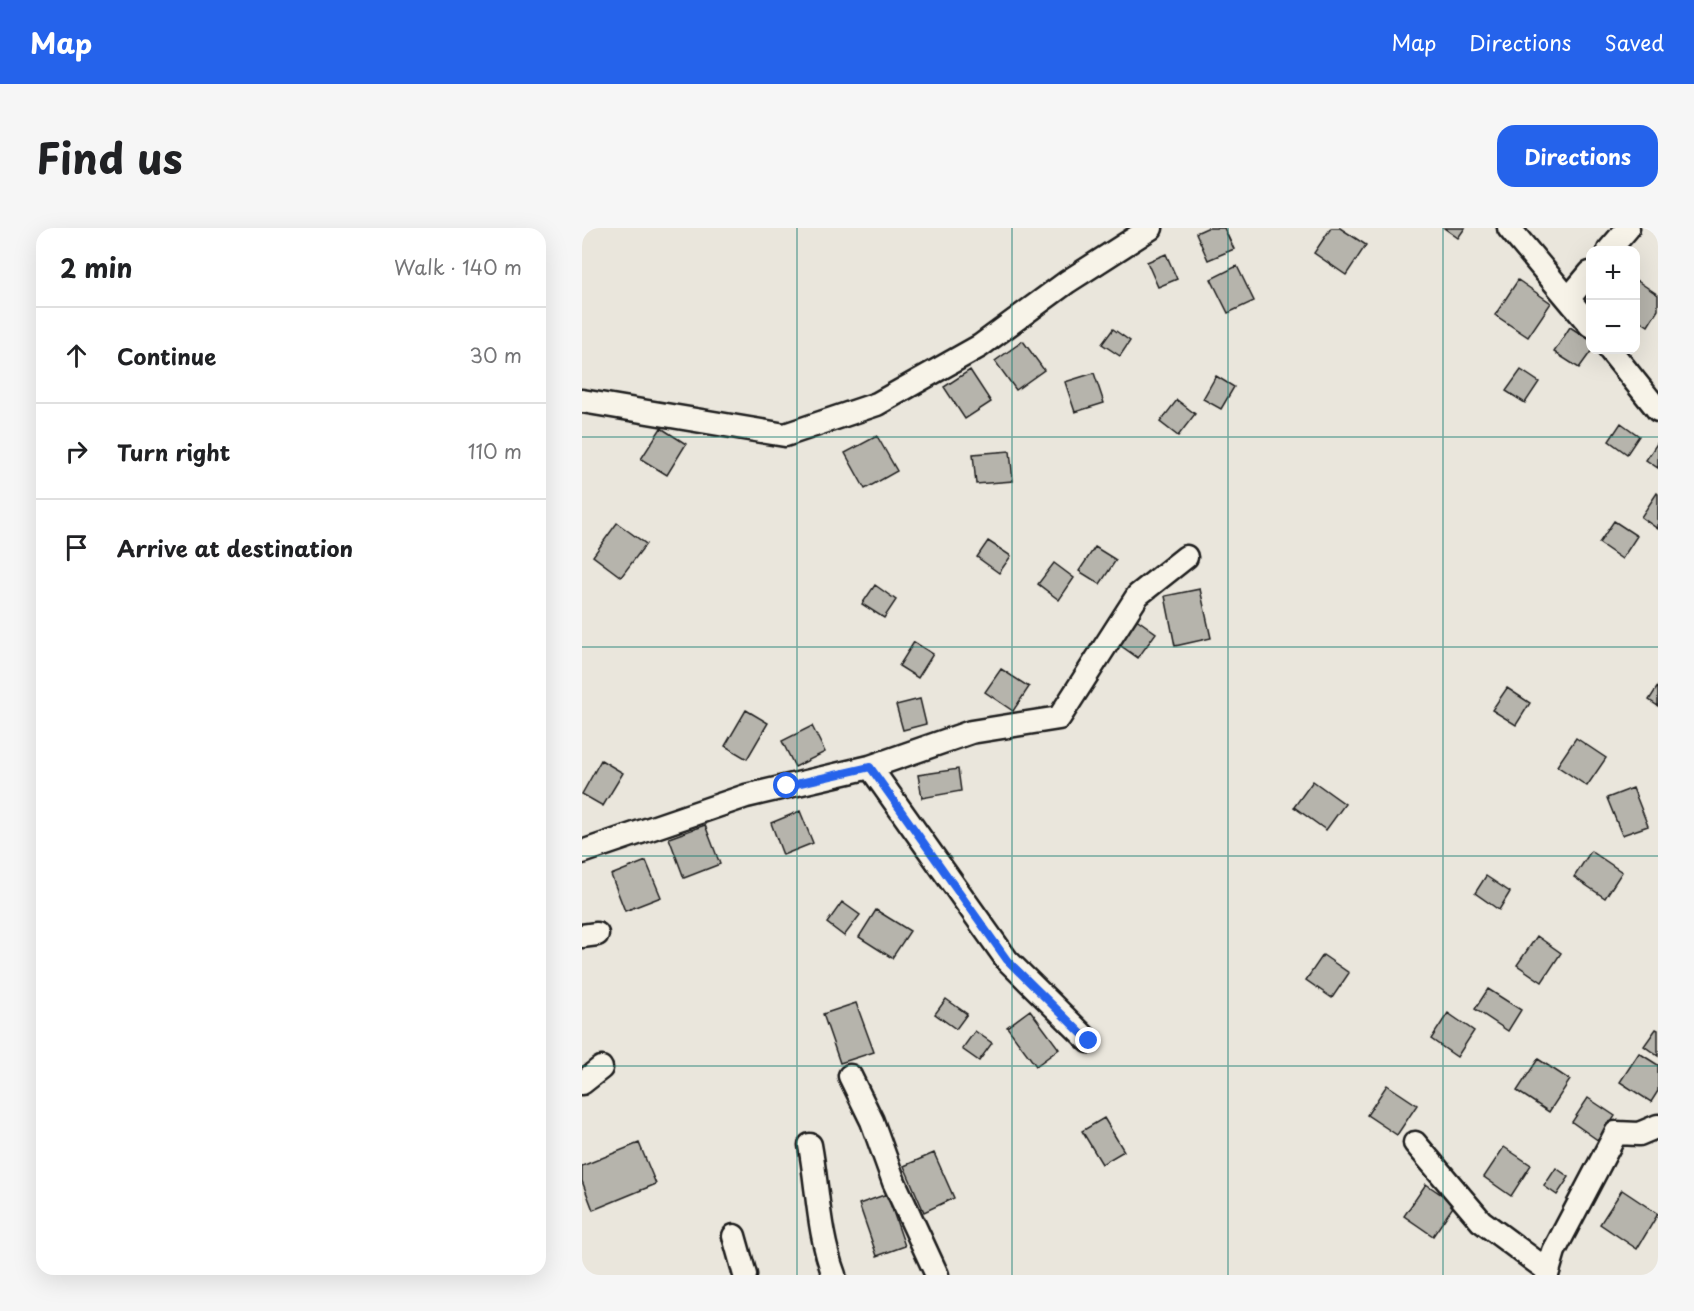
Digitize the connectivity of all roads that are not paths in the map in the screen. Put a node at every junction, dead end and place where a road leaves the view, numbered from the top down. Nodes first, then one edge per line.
1 (1150, 228) edge
2 (1509, 228) edge
3 (1628, 228) edge
4 (1612, 246) edge
5 (1586, 278) edge
6 (1569, 298) junction
7 (1586, 320) edge
8 (1613, 354) edge
9 (582, 401) edge
10 (1658, 410) edge
11 (1186, 557) dead end
12 (870, 767) junction
13 (582, 852) edge
14 (1089, 1041) dead end
15 (601, 1068) dead end
16 (850, 1076) dead end
17 (582, 1083) edge
18 (1658, 1126) edge
19 (1415, 1143) dead end
20 (810, 1145) dead end
21 (734, 1236) dead end
22 (1547, 1273) edge
23 (745, 1275) edge
24 (834, 1275) edge
25 (937, 1275) edge

1 - 9 street
2 - 6 street
3 - 4 street
5 - 6 street
6 - 7 street
8 - 10 street
11 - 12 street
12 - 13 street
12 - 14 street
15 - 17 street
16 - 25 street
18 - 22 street
19 - 22 street
20 - 24 street
21 - 23 street

